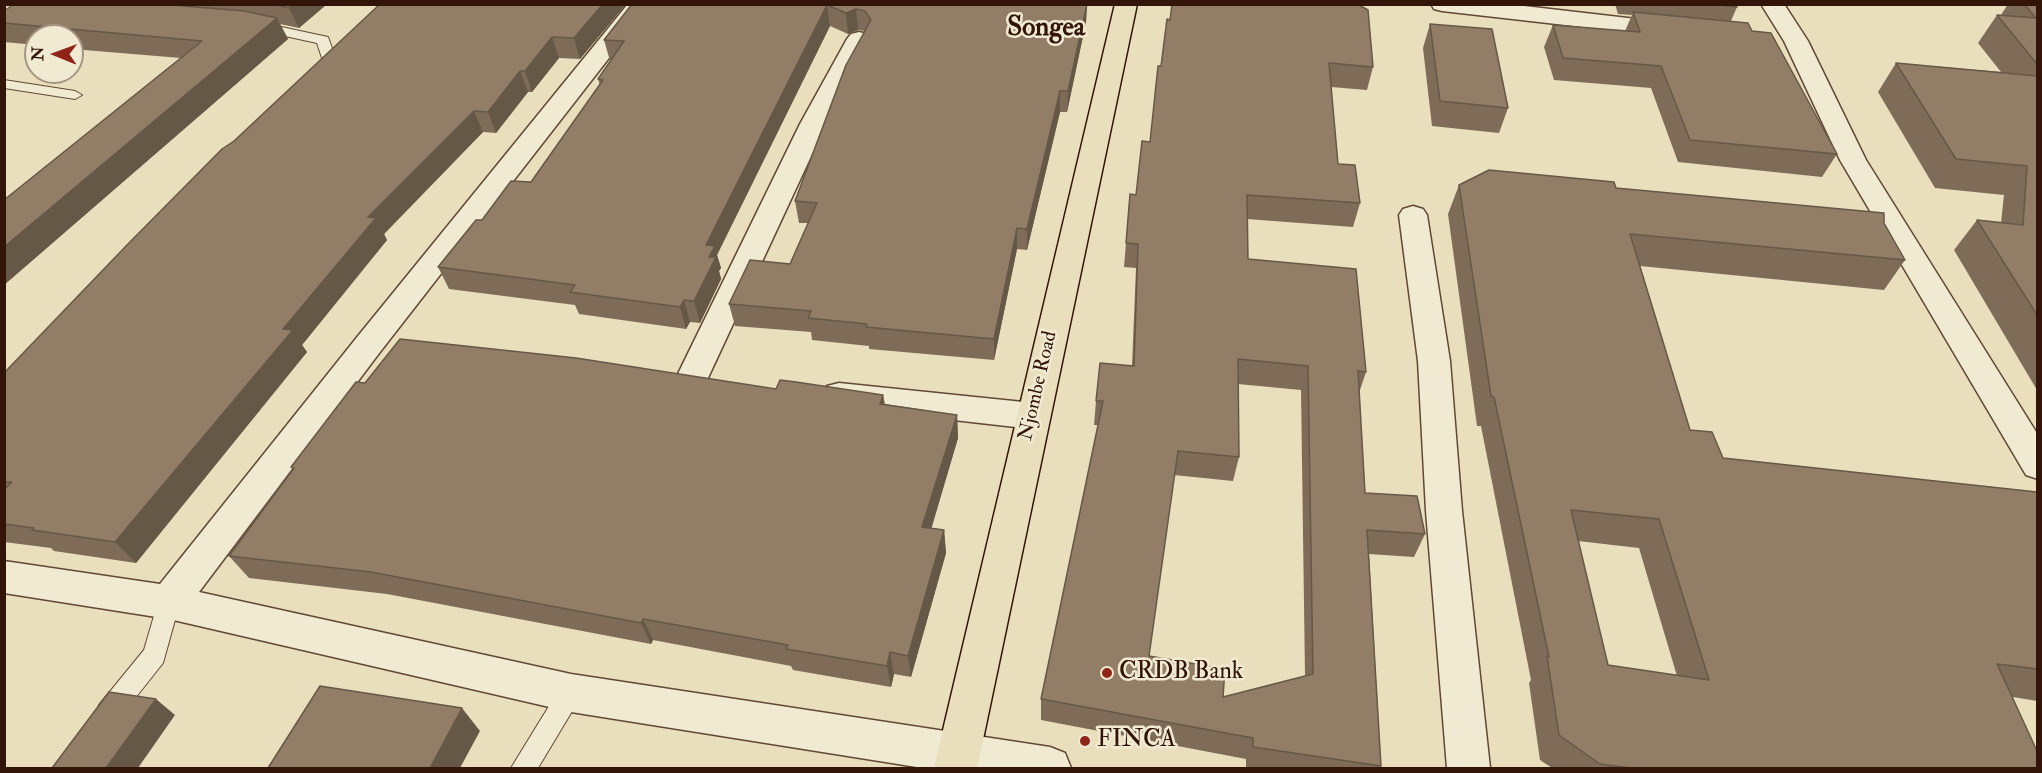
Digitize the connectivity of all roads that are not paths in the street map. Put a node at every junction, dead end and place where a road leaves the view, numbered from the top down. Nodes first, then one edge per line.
1 (640, 4) edge
2 (1126, 4) edge
3 (1442, 4) edge
4 (1772, 4) edge
5 (244, 24) edge
6 (1690, 32) edge
7 (860, 39) edge
8 (1765, 39) edge
9 (1796, 41) junction
10 (4, 84) edge
11 (306, 87) edge
12 (75, 95) dead end
13 (1413, 215) dead end
14 (369, 344) junction
15 (403, 348) edge
16 (657, 376) edge
17 (691, 380) junction
18 (726, 384) edge
19 (809, 392) edge
20 (1033, 416) junction
21 (2037, 465) edge
22 (4, 577) edge
23 (169, 602) junction
24 (571, 693) junction
25 (97, 727) edge
26 (956, 762) edge
27 (524, 768) edge
28 (1050, 768) edge
29 (1469, 768) edge

1 - 14 street
2 - 20 highway, Njombe Road
3 - 6 street
4 - 9 street
5 - 11 lane
7 - 17 street
8 - 9 street
9 - 21 street
10 - 12 lane
13 - 29 street
14 - 15 street
14 - 23 street
16 - 17 street
17 - 18 street
19 - 20 street
20 - 26 highway, Njombe Road
22 - 23 street
23 - 24 street
23 - 25 lane
24 - 26 street
24 - 27 lane
26 - 28 street

